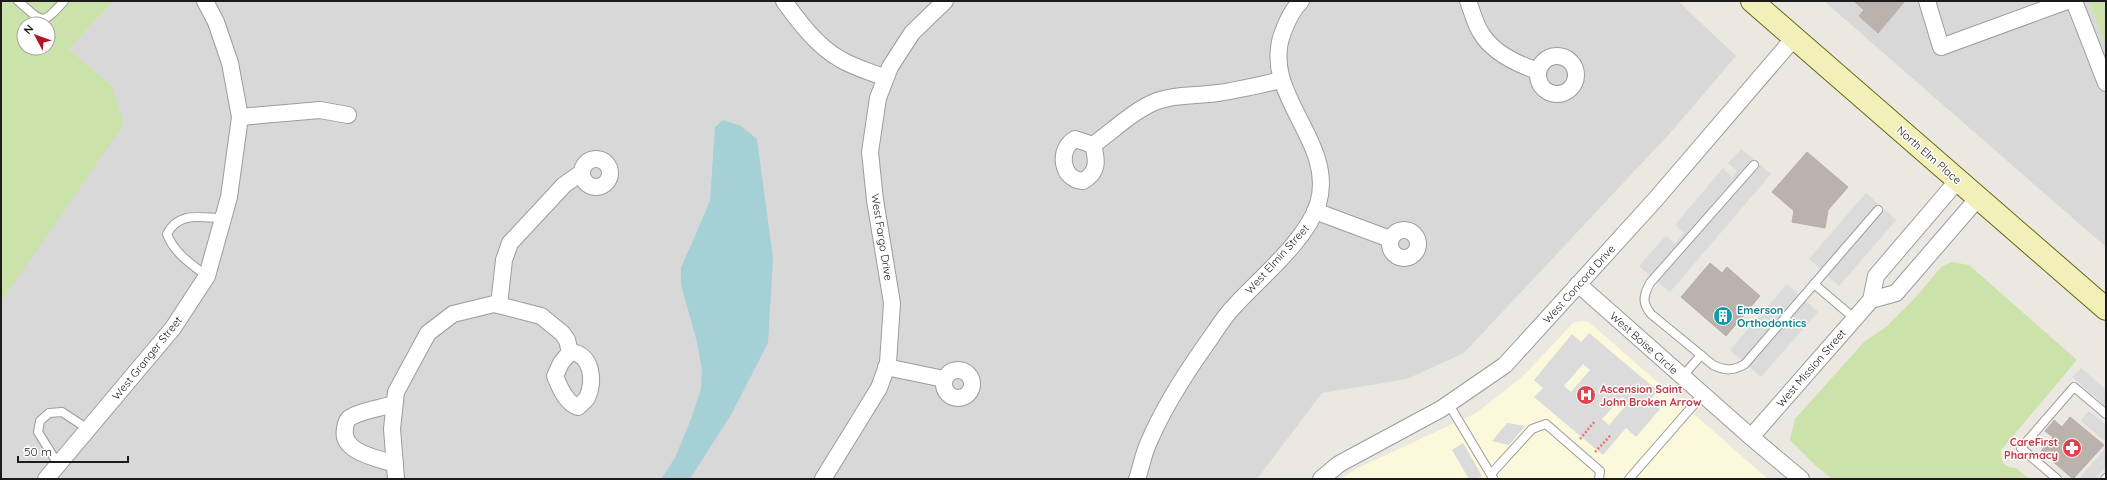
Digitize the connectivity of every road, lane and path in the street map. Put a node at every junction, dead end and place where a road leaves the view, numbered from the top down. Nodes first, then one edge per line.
1 (18, 1) edge
2 (64, 1) edge
3 (205, 1) edge
4 (784, 1) edge
5 (945, 1) edge
6 (1301, 1) edge
7 (1468, 1) edge
8 (1752, 1) edge
9 (1927, 1) edge
10 (2067, 1) edge
11 (2074, 1) edge
12 (1794, 38) junction
13 (1538, 71) dead end
14 (885, 78) junction
15 (1281, 80) junction
16 (2106, 84) edge
17 (348, 115) dead end
18 (240, 117) junction
19 (1093, 145) dead end
20 (1754, 165) dead end
21 (581, 173) dead end
22 (1958, 180) junction
23 (1978, 198) junction
24 (1878, 210) dead end
25 (1315, 211) junction
26 (223, 218) junction
27 (1390, 240) dead end
28 (208, 276) junction
29 (1578, 284) junction
30 (1814, 284) junction
31 (1871, 300) junction
32 (2103, 300) edge
33 (499, 305) junction
34 (1854, 318) junction
35 (570, 352) dead end
36 (1700, 355) junction
37 (886, 367) junction
38 (1682, 377) junction
39 (944, 379) dead end
40 (1703, 394) junction
41 (1448, 403) junction
42 (394, 404) junction
43 (2106, 414) edge
44 (1595, 421) dead end
45 (88, 429) junction
46 (1611, 435) dead end
47 (1582, 436) dead end
48 (1751, 437) junction
49 (1595, 452) dead end
50 (58, 464) junction
51 (395, 471) edge
52 (1492, 477) edge
53 (46, 479) edge
54 (823, 479) edge
55 (1137, 479) edge
56 (1321, 479) edge
57 (1599, 479) edge
58 (1629, 479) edge
59 (1801, 479) edge
60 (2057, 479) edge

1 - 2 lane
3 - 18 street, West Granger Street
4 - 14 street
5 - 14 street, West Fargo Drive
6 - 15 street, West Elmin Street
7 - 13 street
8 - 12 main road, North Elm Place
9 - 10 street
11 - 16 street
12 - 22 main road, North Elm Place
12 - 29 street, West Concord Drive
14 - 37 street, West Fargo Drive
15 - 19 street
15 - 25 street, West Elmin Street
17 - 18 street
18 - 26 street, West Granger Street
20 - 36 lane
21 - 33 street
22 - 23 main road, North Elm Place
22 - 31 street
23 - 31 street
23 - 32 main road, North Elm Place
24 - 30 lane
25 - 27 street
25 - 55 street, West Elmin Street
26 - 28 street, West Granger Street
26 - 28 lane
28 - 45 street, West Granger Street
29 - 38 street, West Boise Circle
29 - 41 street, West Concord Drive
30 - 34 lane
30 - 36 lane
31 - 34 street, West Mission Street
33 - 35 street
33 - 42 street
34 - 48 street, West Mission Street
36 - 38 lane
37 - 39 street
37 - 54 street, West Fargo Drive
38 - 40 street, West Boise Circle
40 - 48 street, West Boise Circle
40 - 58 lane
41 - 52 lane
41 - 56 street, West Concord Drive
42 - 51 street
42 - 51 street
43 - 60 lane
44 - 47 path
45 - 50 street, West Granger Street
45 - 50 lane
46 - 49 path
48 - 59 street, West Boise Circle
50 - 53 street, West Granger Street
52 - 57 lane

